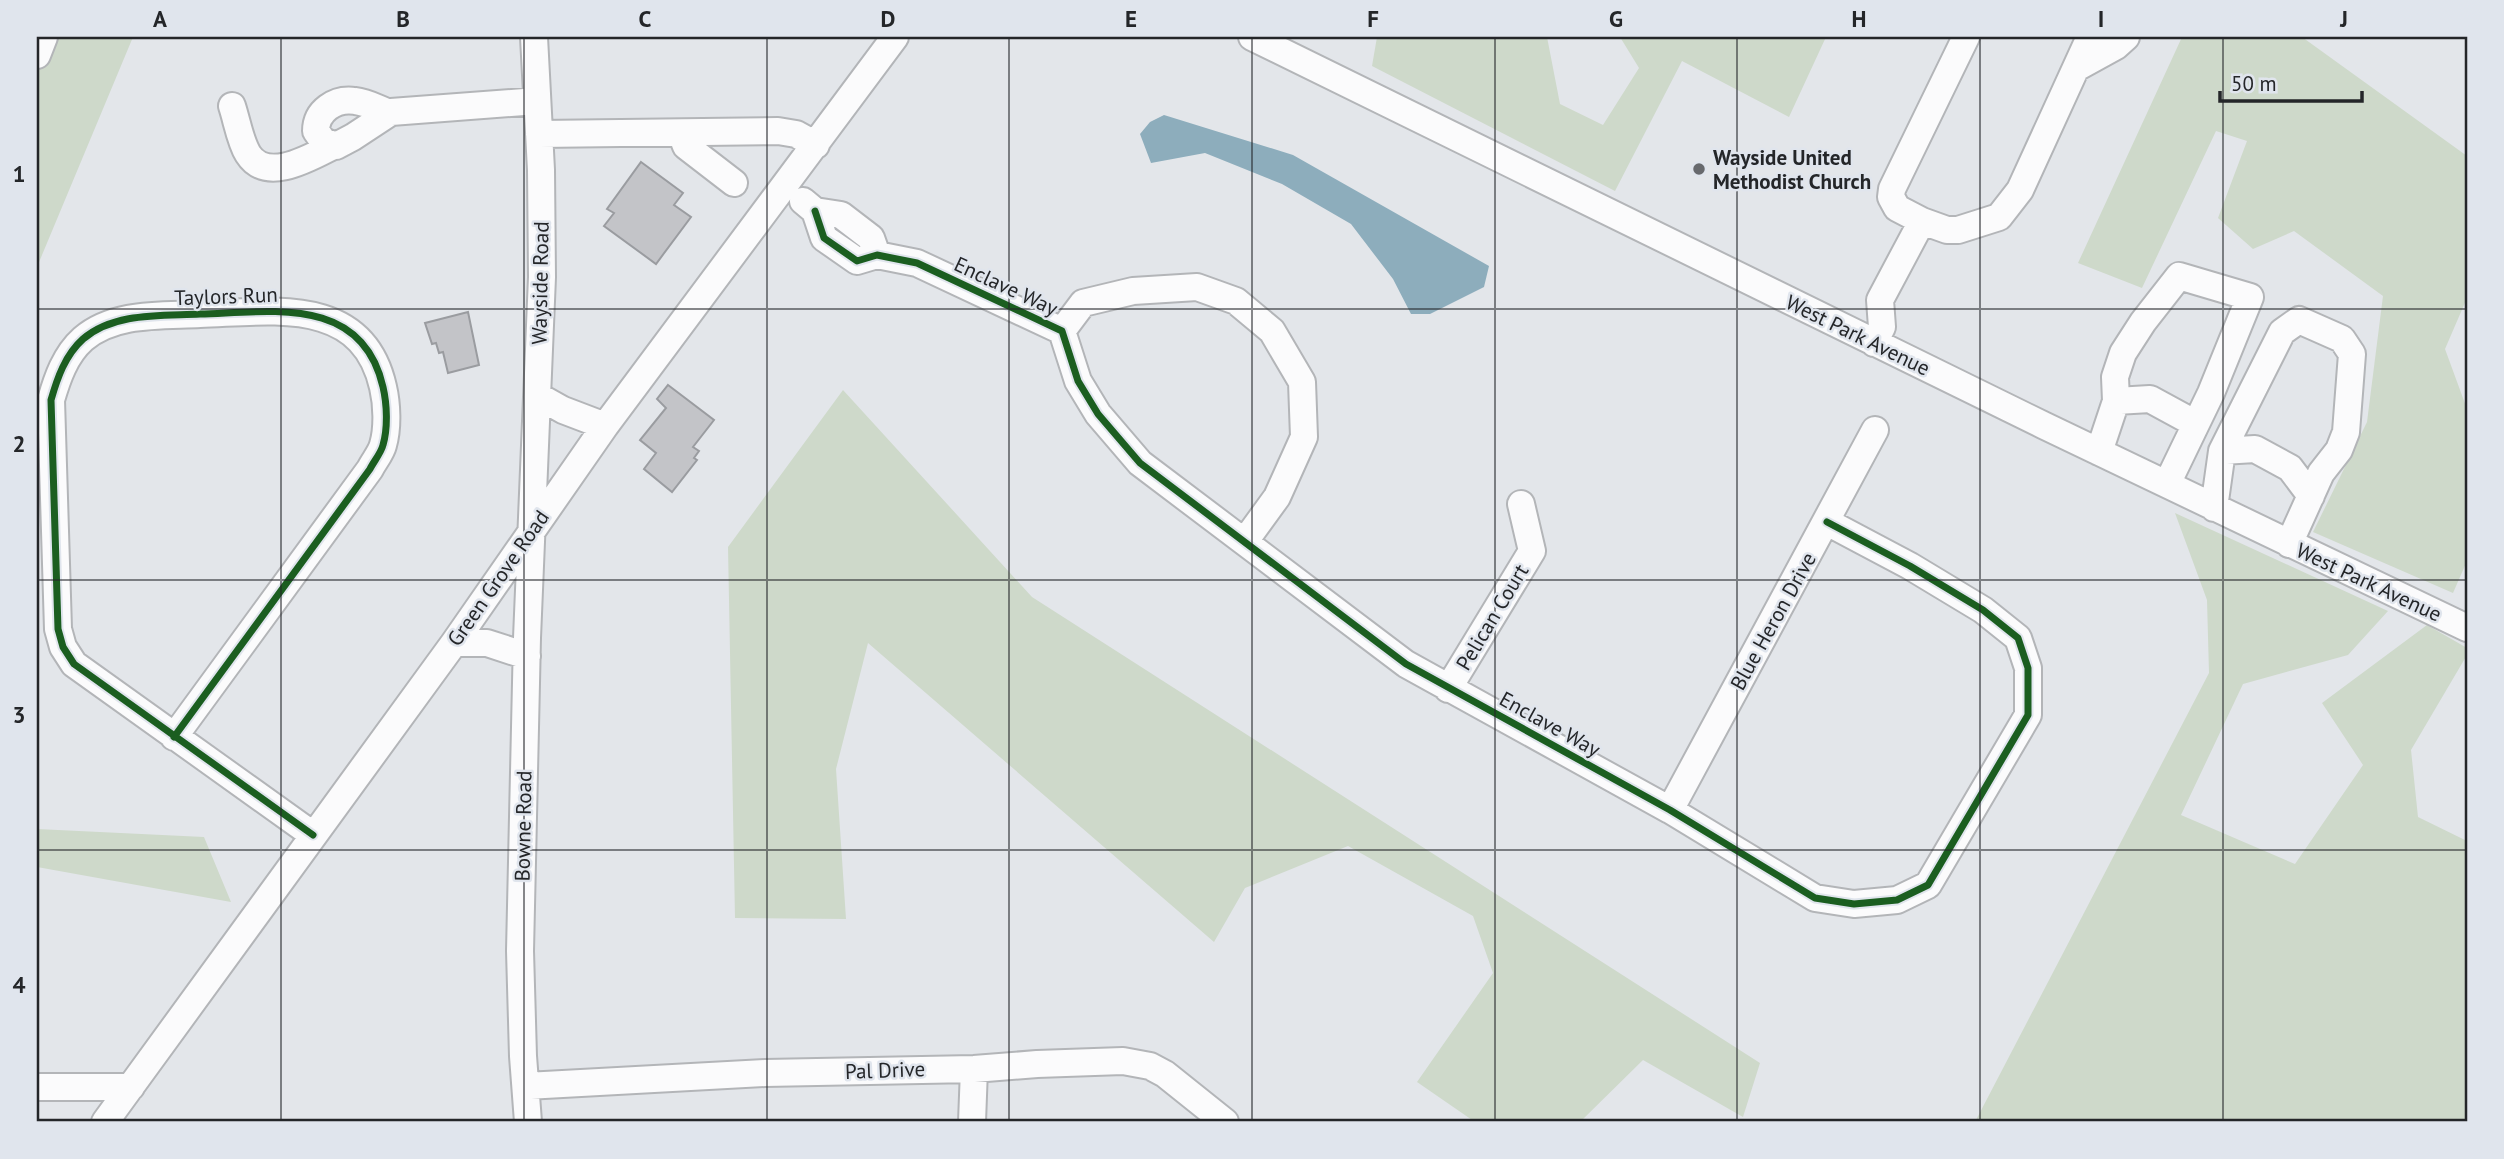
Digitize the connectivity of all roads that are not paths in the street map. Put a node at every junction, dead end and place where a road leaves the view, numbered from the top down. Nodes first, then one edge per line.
1 (44, 37) edge
2 (534, 37) edge
3 (895, 37) edge
4 (1252, 37) edge
5 (1966, 37) edge
6 (2090, 37) edge
7 (2126, 37) edge
8 (37, 55) edge
9 (2076, 68) junction
10 (537, 102) junction
11 (232, 106) dead end
12 (391, 112) junction
13 (681, 133) junction
14 (539, 134) junction
15 (335, 145) junction
16 (816, 145) junction
17 (734, 183) dead end
18 (785, 187) junction
19 (1922, 221) junction
20 (1062, 331) junction
21 (1874, 343) junction
22 (538, 396) junction
23 (2116, 401) junction
24 (2196, 425) junction
25 (605, 426) junction
26 (1875, 430) dead end
27 (2222, 451) junction
28 (2099, 452) junction
29 (2166, 484) junction
30 (2311, 496) junction
31 (1521, 503) dead end
32 (2214, 508) junction
33 (1827, 522) junction
34 (532, 530) junction
35 (1245, 541) junction
36 (2289, 544) junction
37 (2467, 628) edge
38 (454, 643) junction
39 (527, 656) junction
40 (1448, 689) junction
41 (174, 737) junction
42 (1670, 810) junction
43 (313, 835) junction
44 (974, 1069) junction
45 (526, 1086) junction
46 (37, 1087) edge
47 (131, 1087) junction
48 (105, 1122) edge
49 (528, 1122) edge
50 (971, 1122) edge
51 (1225, 1122) edge

1 - 8 street
2 - 10 street, Wayside Road
3 - 16 street, Green Grove Road
4 - 21 street, West Park Avenue
5 - 19 street
6 - 9 street
7 - 9 street
9 - 19 street
10 - 12 street
10 - 14 street, Wayside Road
11 - 15 street
12 - 15 street
12 - 15 street
13 - 14 street
13 - 16 street
13 - 17 street
14 - 22 street, Wayside Road
16 - 18 street, Green Grove Road
18 - 20 street, Enclave Way
18 - 25 street, Green Grove Road
19 - 21 street
20 - 35 street, Enclave Way
20 - 35 street
21 - 28 street, West Park Avenue
22 - 25 street
22 - 34 street, Wayside Road
23 - 24 street
23 - 24 street
23 - 28 street
24 - 29 street
25 - 34 street, Green Grove Road
26 - 33 street, Blue Heron Drive
27 - 30 street
27 - 30 street
27 - 32 street
28 - 29 street, West Park Avenue
29 - 32 street, West Park Avenue
30 - 36 street
31 - 40 street, Pelican Court
32 - 36 street, West Park Avenue
33 - 42 street, Blue Heron Drive
33 - 42 street, Enclave Way
34 - 38 street, Green Grove Road
34 - 39 street, Bowne Road
35 - 40 street, Enclave Way
36 - 37 street, West Park Avenue
38 - 39 street
38 - 43 street, Green Grove Road
39 - 45 street, Bowne Road
40 - 42 street, Enclave Way
41 - 41 street, Taylors Run
41 - 43 street, Taylors Run
43 - 47 street, Green Grove Road
44 - 45 street, Pal Drive
44 - 50 street
44 - 51 street, Pal Drive
45 - 49 street, Bowne Road
46 - 47 street
47 - 48 street, Green Grove Road

